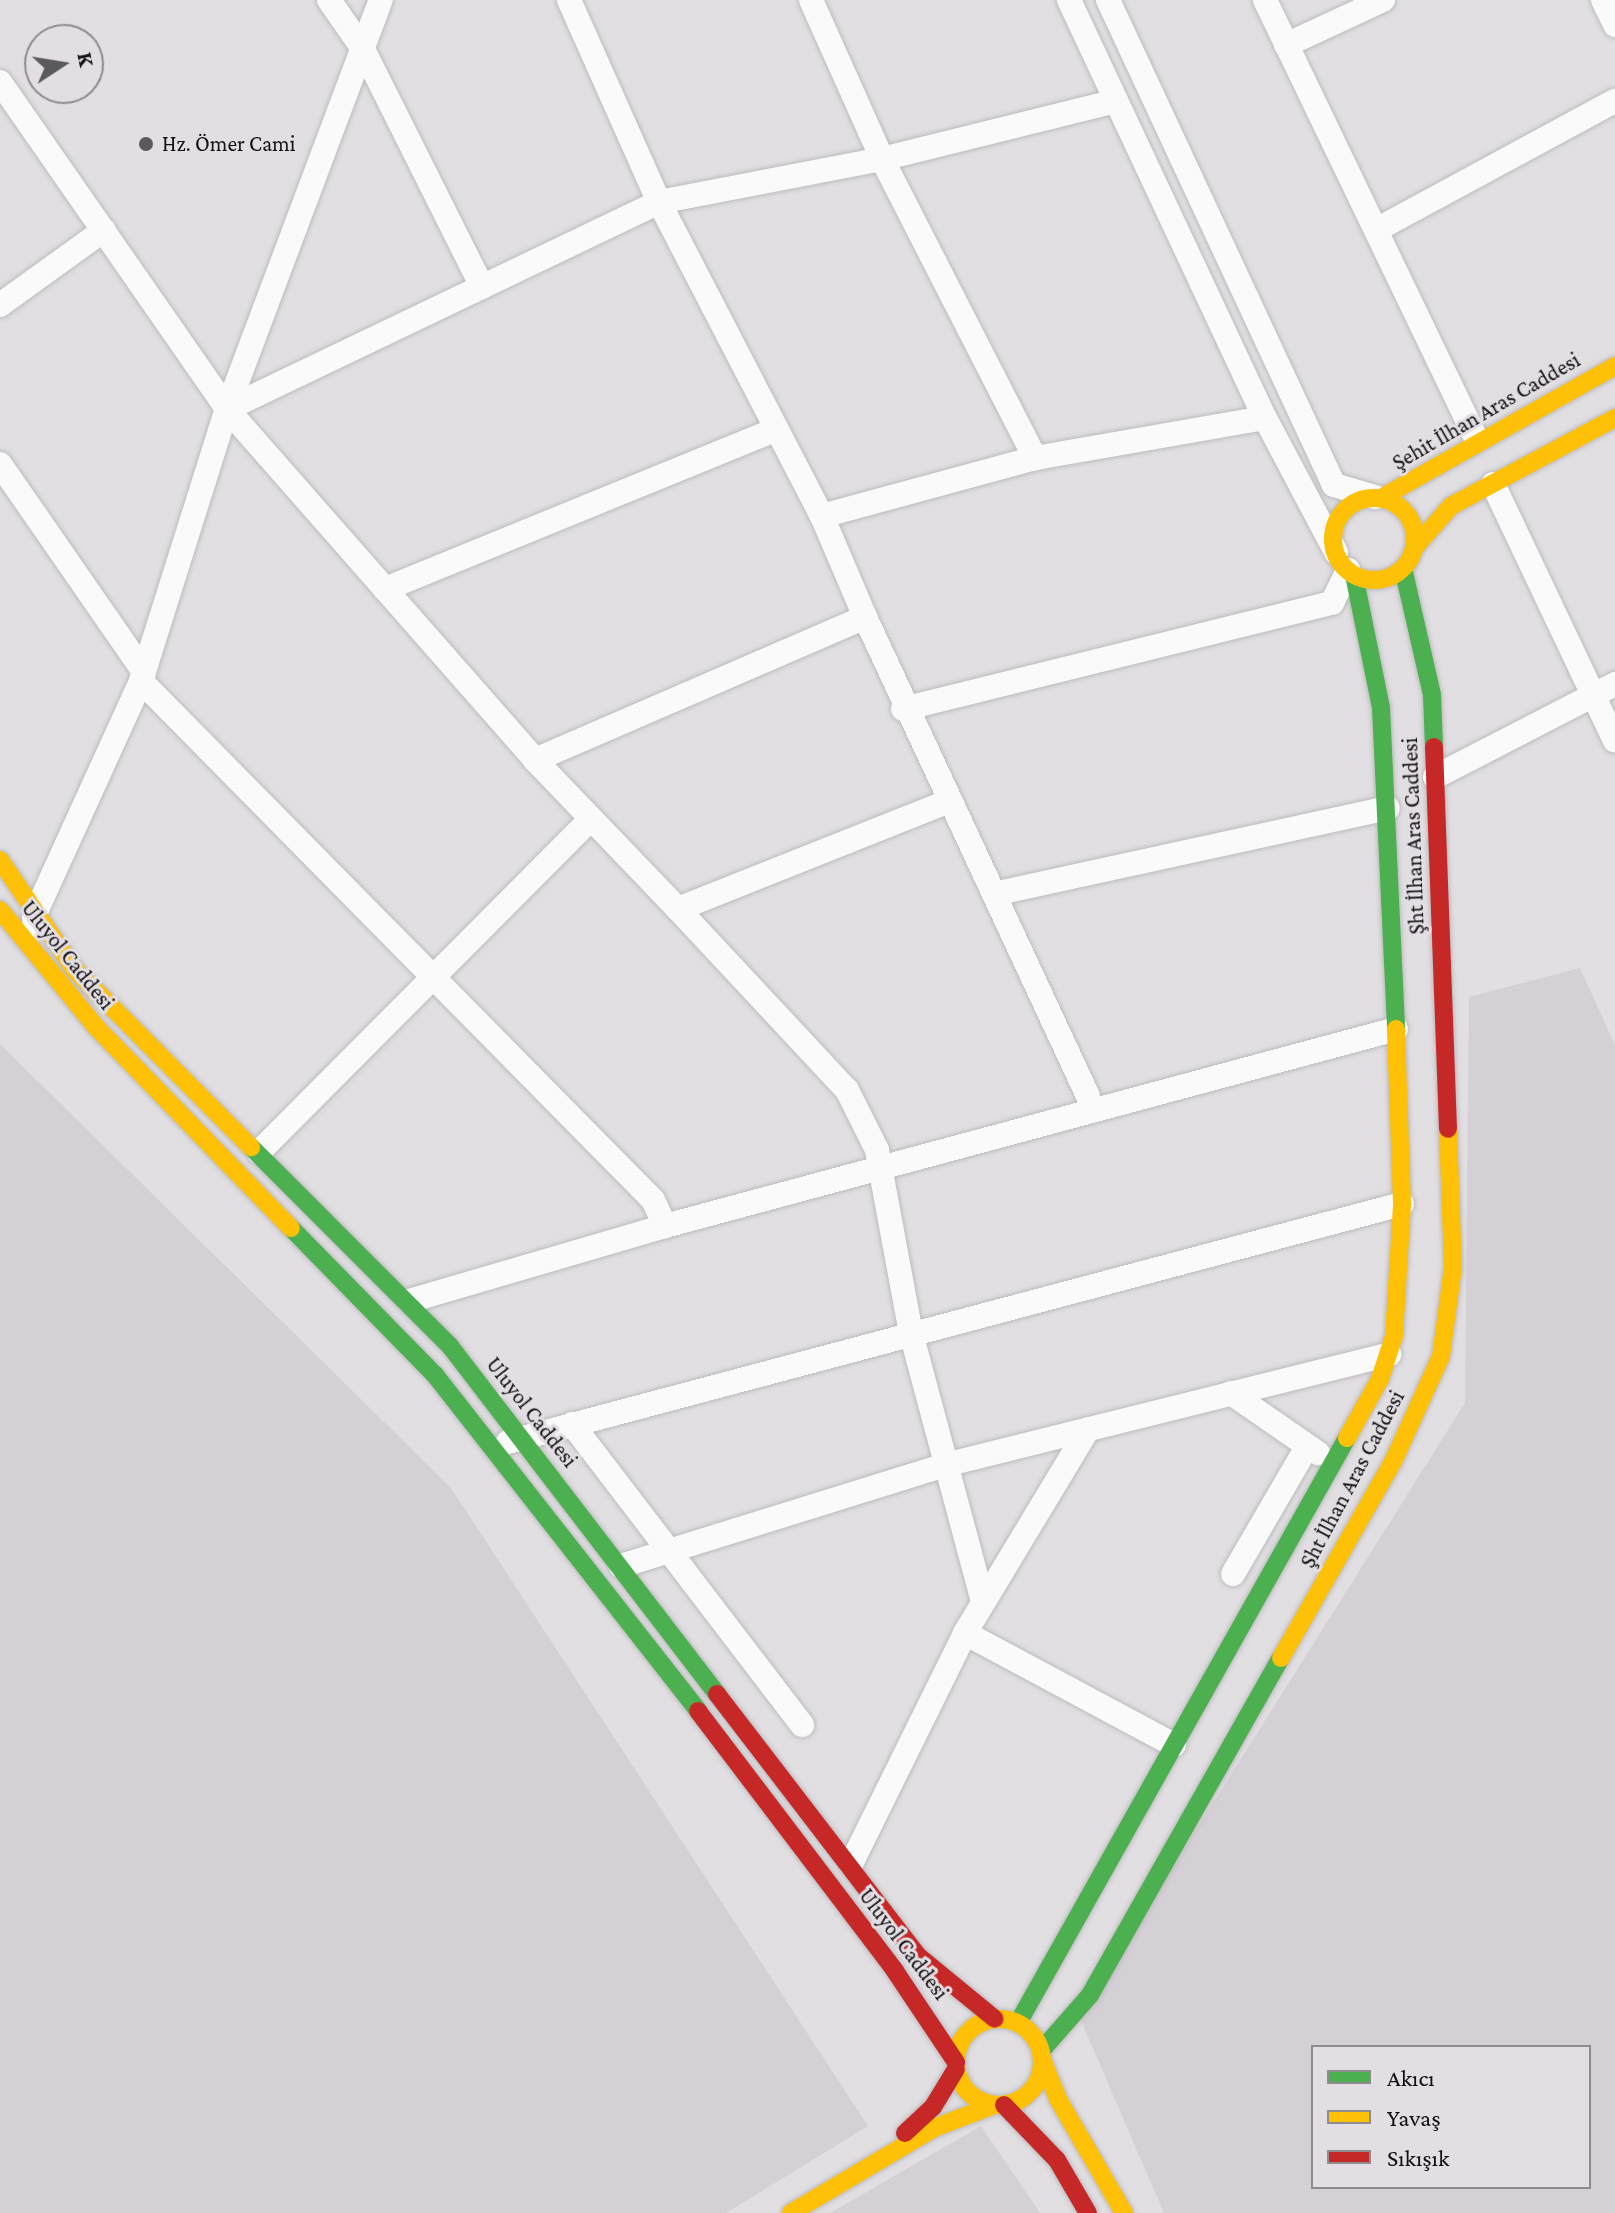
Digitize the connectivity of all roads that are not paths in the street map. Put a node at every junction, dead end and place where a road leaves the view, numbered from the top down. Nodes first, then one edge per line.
1 (329, 0) edge
2 (381, 0) edge
3 (569, 0) edge
4 (811, 0) edge
5 (1069, 0) edge
6 (1108, 0) edge
7 (1265, 0) edge
8 (1383, 0) edge
9 (1603, 0) edge
10 (1615, 25) edge
11 (1286, 45) junction
12 (363, 49) junction
13 (0, 82) edge
14 (1116, 101) junction
15 (1615, 101) edge
16 (882, 159) junction
17 (659, 202) junction
18 (104, 230) junction
19 (1376, 230) junction
20 (482, 287) junction
21 (0, 305) edge
22 (1615, 366) edge
23 (227, 409) junction
24 (1265, 418) junction
25 (1615, 418) edge
26 (777, 429) junction
27 (1477, 440) junction
28 (1035, 458) junction
29 (0, 464) edge
30 (1493, 484) junction
31 (1378, 498) junction
32 (822, 516) junction
33 (1415, 547) junction
34 (1346, 566) junction
35 (1403, 568) junction
36 (385, 589) junction
37 (865, 617) junction
38 (142, 676) junction
39 (1604, 690) edge
40 (903, 709) junction
41 (1615, 741) edge
42 (535, 760) junction
43 (1435, 777) junction
44 (950, 801) junction
45 (1388, 808) junction
46 (591, 819) junction
47 (0, 860) edge
48 (994, 894) junction
49 (678, 909) junction
50 (0, 910) edge
51 (34, 916) junction
52 (42, 961) junction
53 (432, 979) junction
54 (1396, 1029) junction
55 (1088, 1096) dead end
56 (259, 1152) junction
57 (879, 1167) junction
58 (1402, 1204) junction
59 (665, 1226) junction
60 (409, 1301) junction
61 (911, 1333) junction
62 (1389, 1354) junction
63 (1231, 1393) junction
64 (572, 1424) junction
65 (1088, 1429) junction
66 (522, 1437) junction
67 (492, 1447) junction
68 (1307, 1447) junction
69 (1333, 1462) junction
70 (945, 1465) junction
71 (668, 1549) junction
72 (621, 1566) junction
73 (1233, 1574) dead end
74 (983, 1601) junction
75 (965, 1633) junction
76 (802, 1725) dead end
77 (1174, 1745) junction
78 (851, 1864) junction
79 (995, 2019) junction
80 (1018, 2023) junction
81 (1042, 2055) junction
82 (956, 2065) junction
83 (999, 2105) junction
84 (853, 2176) junction
85 (791, 2213) edge
86 (1088, 2213) edge
87 (1124, 2213) edge

1 - 12 street
2 - 12 street
3 - 17 street
4 - 16 street
5 - 14 street
6 - 31 street
7 - 11 street
8 - 11 street
9 - 10 street
11 - 19 street
12 - 20 street
12 - 23 street
13 - 18 street
14 - 16 street
14 - 24 street
15 - 19 street
16 - 17 street
16 - 28 street
17 - 20 street
17 - 26 street
18 - 21 street
18 - 23 street
19 - 27 street
20 - 23 street
22 - 27 main road, Şehit İlhan Aras Caddesi
23 - 36 street
23 - 38 street
24 - 28 street
24 - 34 street
25 - 30 main road
26 - 32 street
26 - 36 street
27 - 31 main road, Şehit İlhan Aras Caddesi
28 - 32 street
29 - 38 street
30 - 33 main road
30 - 39 street
31 - 33 main road
31 - 34 main road
32 - 37 street
33 - 35 main road
34 - 35 main road
34 - 40 street
34 - 45 main road, Şht İlhan Aras Caddesi
35 - 43 main road, Şht İlhan Aras Caddesi
36 - 42 street
37 - 40 street
37 - 42 street
38 - 51 street
38 - 53 street
39 - 41 street
39 - 43 street
40 - 44 street
42 - 46 street
43 - 81 main road, Şht İlhan Aras Caddesi
44 - 48 street
44 - 49 street
45 - 48 street
45 - 54 main road, Şht İlhan Aras Caddesi
46 - 49 street
46 - 53 street
47 - 51 main road, Uluyol Caddesi
48 - 55 street
49 - 57 street
50 - 52 main road, Uluyol Caddesi
51 - 52 street
51 - 56 main road, Uluyol Caddesi
52 - 67 main road, Uluyol Caddesi
53 - 56 street
53 - 59 street
54 - 57 street
54 - 58 main road, Şht İlhan Aras Caddesi
56 - 60 main road, Uluyol Caddesi
57 - 59 street
57 - 61 street
58 - 61 street
58 - 62 main road, Şht İlhan Aras Caddesi
59 - 60 street
60 - 66 main road, Uluyol Caddesi
61 - 64 street
61 - 70 street
62 - 63 street
62 - 69 main road, Şht İlhan Aras Caddesi
63 - 65 street
63 - 68 street
64 - 66 street
64 - 71 street
65 - 70 street
65 - 74 street
66 - 67 street
66 - 72 main road, Uluyol Caddesi
67 - 82 main road, Uluyol Caddesi
68 - 69 street
68 - 73 street
69 - 77 main road, Şht İlhan Aras Caddesi
70 - 71 street
70 - 74 street
71 - 72 street
71 - 76 street
72 - 78 main road, Uluyol Caddesi
74 - 75 street
75 - 77 street
75 - 78 street
77 - 80 main road, Şht İlhan Aras Caddesi
78 - 79 main road, Uluyol Caddesi
79 - 80 main road
79 - 82 main road
80 - 81 main road
81 - 83 main road
81 - 87 main road
82 - 83 main road
82 - 84 main road
83 - 84 main road
83 - 86 main road
84 - 85 main road

